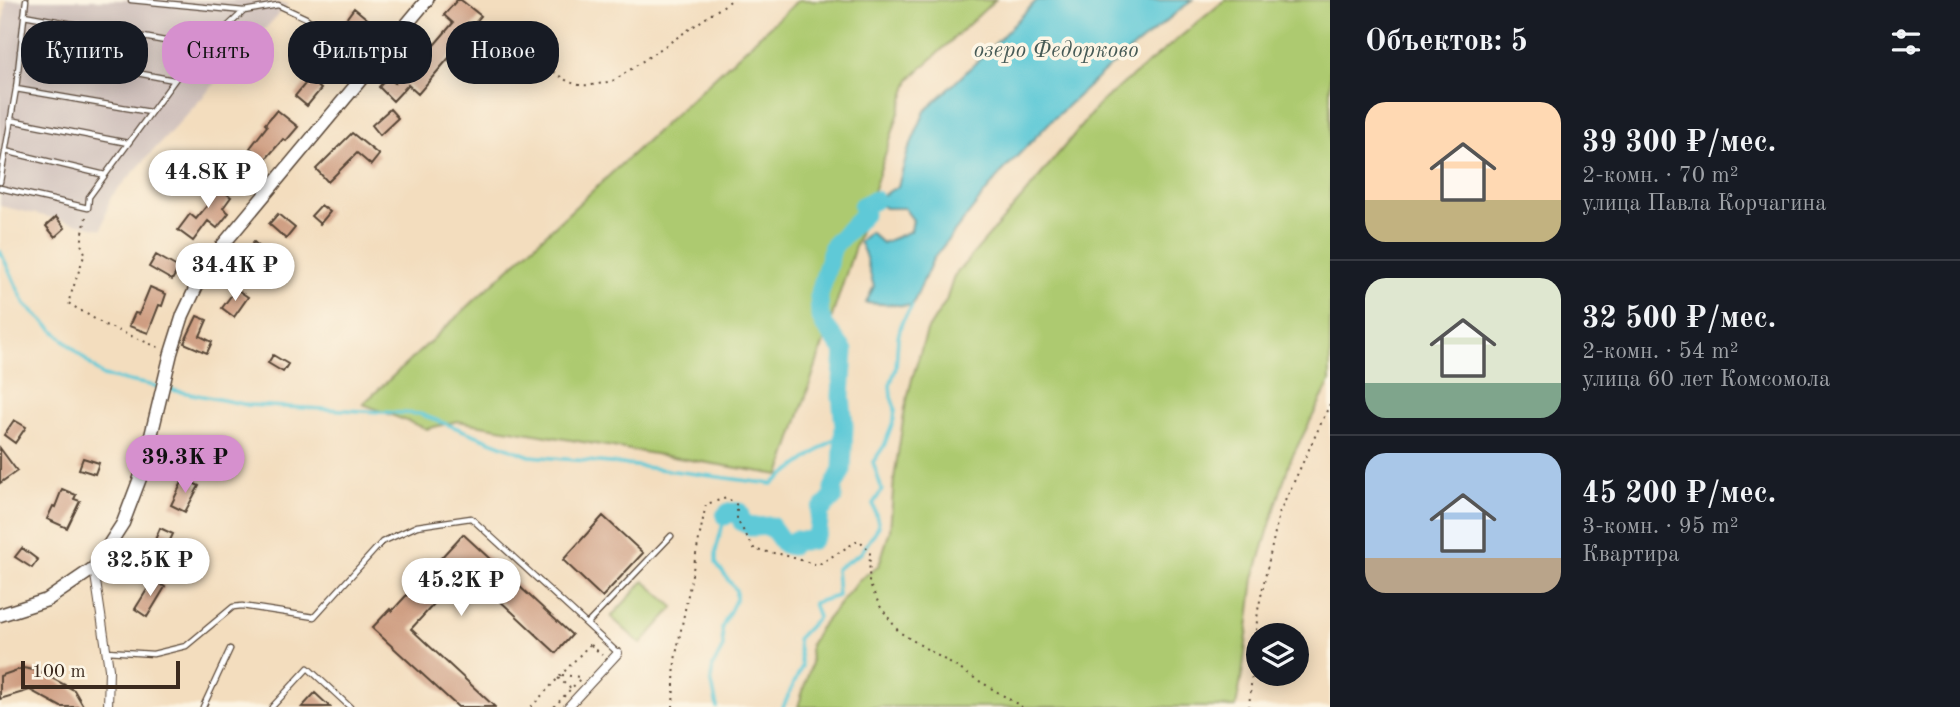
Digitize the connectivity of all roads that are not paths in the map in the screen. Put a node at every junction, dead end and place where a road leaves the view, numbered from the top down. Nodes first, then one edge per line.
1 (26, 0) edge
2 (131, 0) edge
3 (427, 0) edge
4 (244, 11) junction
5 (24, 15) junction
6 (233, 21) edge
7 (310, 21) edge
8 (409, 21) edge
9 (162, 40) edge
10 (20, 51) junction
11 (162, 78) edge
12 (171, 84) edge
13 (356, 84) edge
14 (16, 89) junction
15 (150, 112) junction
16 (10, 120) junction
17 (128, 143) junction
18 (5, 151) junction
19 (105, 175) junction
20 (0, 182) edge
21 (0, 188) edge
22 (671, 536) dead end
23 (94, 568) junction
24 (0, 615) edge
25 (587, 624) junction
26 (230, 649) dead end
27 (106, 651) junction
28 (618, 653) joint
29 (108, 707) edge
30 (203, 707) edge
31 (272, 707) edge
32 (350, 707) edge
33 (568, 707) edge

1 - 5 lane
2 - 4 lane
3 - 8 main road
4 - 6 lane
4 - 7 lane
5 - 9 lane
5 - 10 lane
10 - 11 lane
10 - 14 lane
12 - 15 lane
13 - 23 main road
14 - 15 lane
14 - 16 lane
15 - 17 lane
16 - 17 lane
16 - 18 lane
17 - 19 lane
18 - 19 lane
18 - 20 lane
19 - 21 lane
22 - 25 lane
23 - 24 main road
23 - 27 street
25 - 27 lane
25 - 28 lane
26 - 30 lane
27 - 29 street
28 - 33 street
31 - 32 lane

